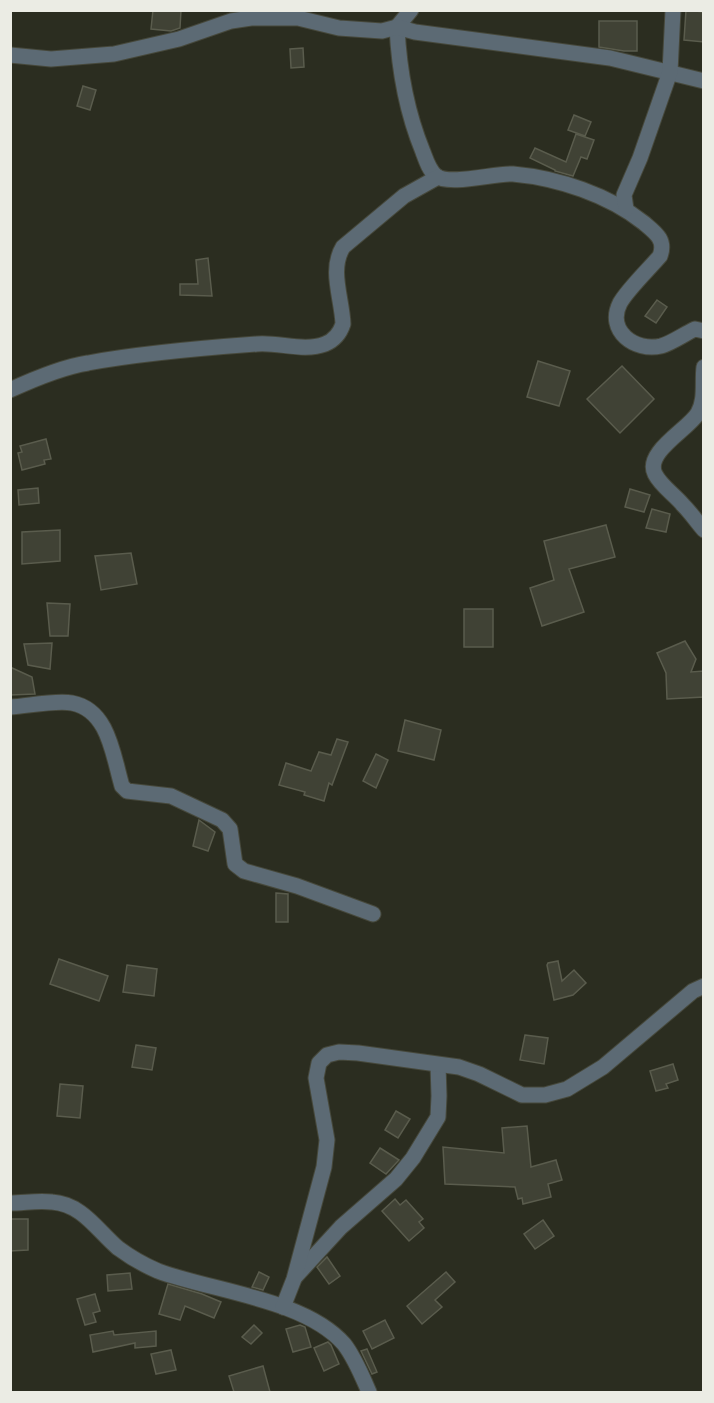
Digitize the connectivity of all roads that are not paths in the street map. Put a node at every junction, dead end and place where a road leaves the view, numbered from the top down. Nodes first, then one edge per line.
1 (411, 10) edge
2 (673, 10) edge
3 (397, 27) junction
4 (10, 55) edge
5 (670, 72) junction
6 (704, 81) edge
7 (438, 177) junction
8 (626, 209) junction
9 (704, 331) edge
10 (704, 368) edge
11 (10, 390) edge
12 (704, 530) edge
13 (10, 707) edge
14 (373, 914) dead end
15 (704, 986) edge
16 (438, 1065) junction
17 (10, 1203) edge
18 (294, 1279) junction
19 (283, 1307) junction
20 (369, 1392) edge

1 - 3 street
2 - 5 street
3 - 4 street
3 - 5 street
3 - 7 street
5 - 6 street
5 - 8 street
7 - 8 street
7 - 11 street
8 - 9 street
10 - 12 street
13 - 14 street
15 - 16 street
16 - 18 street
16 - 18 street
17 - 19 street
18 - 19 street
19 - 20 street

